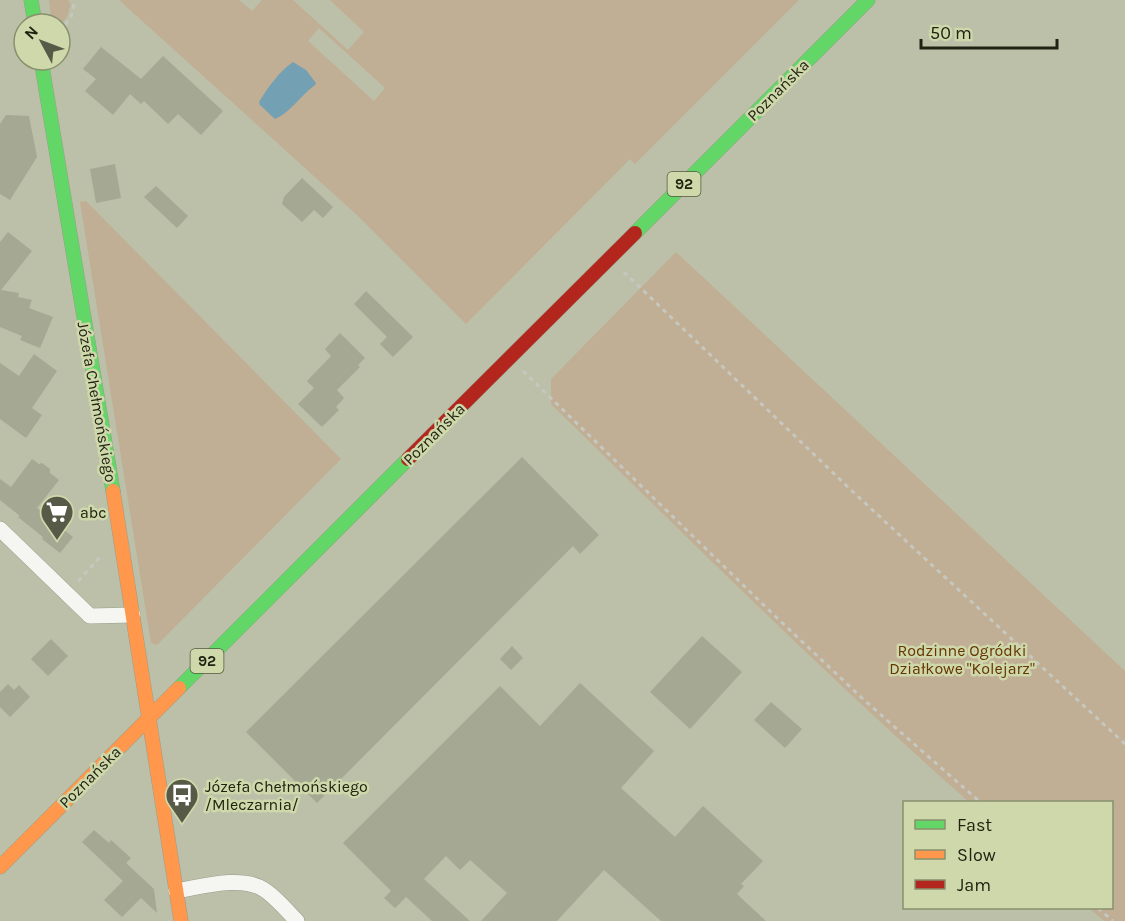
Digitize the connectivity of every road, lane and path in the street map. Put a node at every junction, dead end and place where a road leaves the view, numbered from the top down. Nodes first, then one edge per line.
1 (868, 0) edge
2 (43, 72) edge
3 (622, 270) dead end
4 (522, 370) dead end
5 (0, 529) edge
6 (104, 551) dead end
7 (66, 593) junction
8 (133, 615) junction
9 (149, 717) junction
10 (1125, 744) edge
11 (979, 801) edge
12 (0, 867) edge
13 (176, 891) junction
14 (1099, 909) edge
15 (181, 921) edge
16 (297, 921) edge
17 (1113, 921) edge

1 - 9 main road, Poznańska / 92
2 - 8 main road, Józefa Chełmońskiego
3 - 10 path
4 - 11 path
5 - 7 street
6 - 7 path
7 - 8 street
8 - 9 main road, Józefa Chełmońskiego
9 - 12 main road, Poznańska / 92
9 - 13 main road, Józefa Chełmońskiego
13 - 15 main road, Józefa Chełmońskiego
13 - 16 street
14 - 17 path

